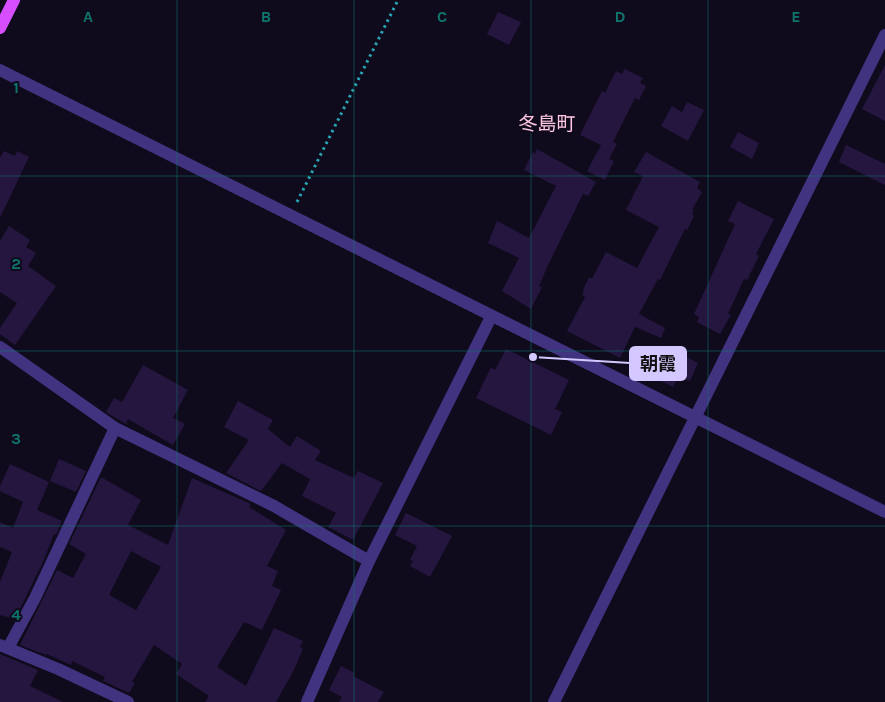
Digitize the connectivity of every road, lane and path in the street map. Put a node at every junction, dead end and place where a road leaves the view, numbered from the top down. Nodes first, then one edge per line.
1 (14, 0) edge
2 (398, 0) edge
3 (0, 28) edge
4 (885, 35) edge
5 (0, 70) edge
6 (292, 216) junction
7 (491, 317) junction
8 (0, 347) edge
9 (694, 418) junction
10 (115, 428) junction
11 (885, 512) edge
12 (369, 561) junction
13 (4, 646) edge
14 (128, 702) edge
15 (307, 702) edge
16 (554, 702) edge

1 - 3 main road
2 - 6 path
4 - 9 street
5 - 6 street
6 - 7 street
7 - 9 street
7 - 12 street
8 - 10 street
9 - 11 street
9 - 16 street
10 - 12 street
10 - 13 street
12 - 15 street
13 - 14 street

